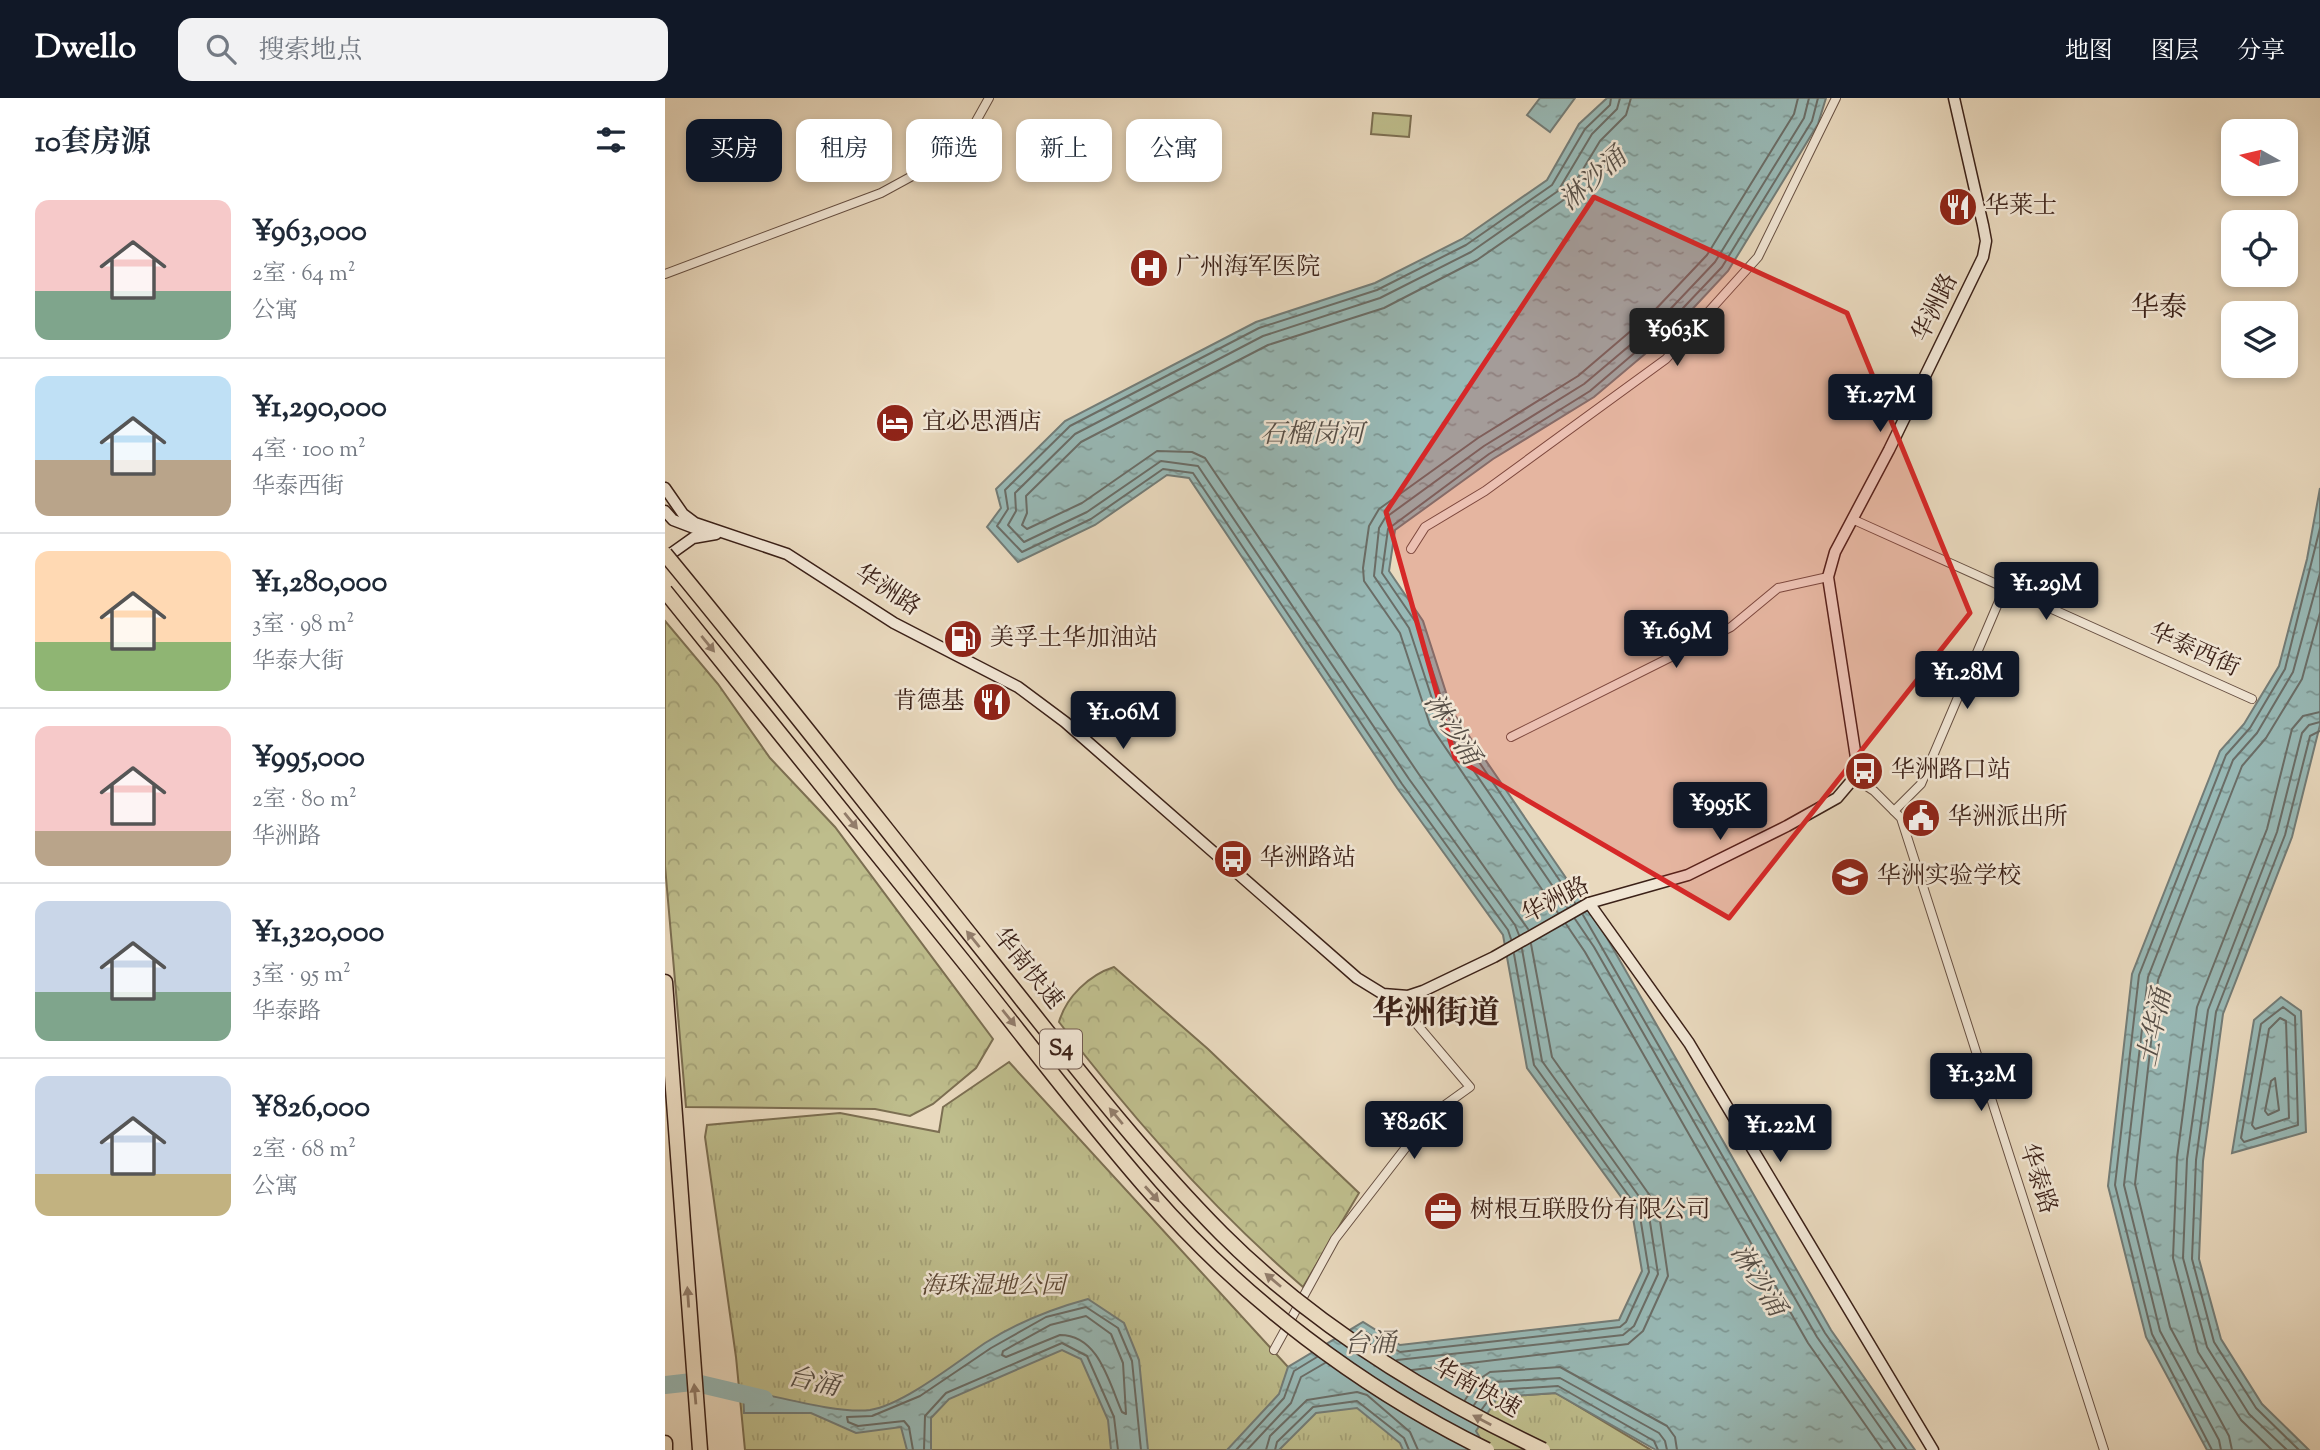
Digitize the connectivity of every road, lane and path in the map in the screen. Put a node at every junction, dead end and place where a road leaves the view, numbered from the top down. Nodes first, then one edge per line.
1 (989, 98) edge
2 (1836, 98) edge
3 (1954, 98) edge
4 (665, 274) edge
5 (665, 488) edge
6 (665, 511) edge
7 (1852, 519) junction
8 (729, 534) junction
9 (1411, 549) dead end
10 (665, 556) edge
11 (1828, 577) junction
12 (2005, 587) junction
13 (665, 592) edge
14 (2252, 699) dead end
15 (1511, 737) dead end
16 (1854, 778) junction
17 (1894, 811) junction
18 (1589, 903) junction
19 (665, 982) edge
20 (1392, 995) junction
21 (1274, 1350) dead end
22 (665, 1443) edge
23 (666, 1450) edge
24 (700, 1450) edge
25 (1487, 1450) edge
26 (1543, 1450) edge
27 (1933, 1450) edge
28 (2104, 1450) edge

1 - 4 street
2 - 9 street
3 - 7 main road, 华洲路
5 - 8 main road
6 - 8 main road
7 - 11 main road, 华洲路
7 - 12 street, 华泰西街
8 - 10 main road
8 - 20 main road, 华洲路
26 -> 10 highway, 华南快速 / S4, bridge
11 - 15 street
11 - 16 main road, 华洲路
12 - 14 street, 华泰西街
12 - 17 street
13 -> 25 highway, 华南快速 / S4, bridge
16 - 17 street, 华泰路
16 - 18 main road, 华洲路
17 - 28 street, 华泰路
18 - 20 main road, 华洲路
18 - 27 main road
24 -> 19 highway
20 - 21 street
22 - 23 highway

